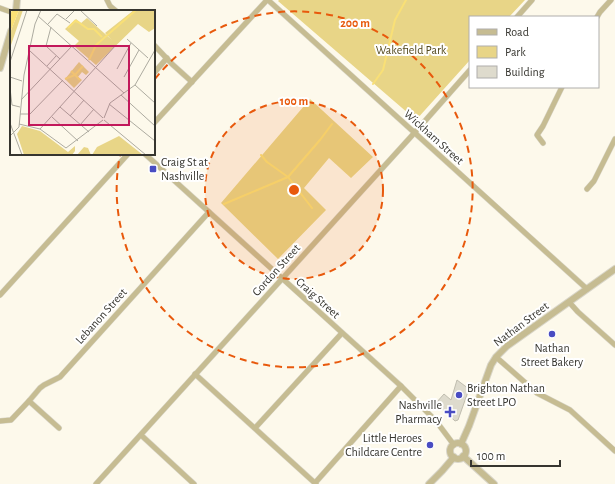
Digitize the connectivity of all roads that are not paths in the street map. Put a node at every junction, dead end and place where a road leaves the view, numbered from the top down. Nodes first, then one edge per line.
1 (17, 0) edge
2 (107, 0) edge
3 (268, 0) edge
4 (532, 0) edge
5 (611, 0) edge
6 (0, 8) edge
7 (16, 10) edge
8 (115, 10) edge
9 (10, 12) edge
10 (518, 16) edge
11 (598, 16) edge
12 (10, 35) edge
13 (155, 46) edge
14 (167, 58) junction
15 (0, 68) edge
16 (469, 71) edge
17 (155, 72) edge
18 (192, 82) junction
19 (562, 88) edge
20 (155, 122) edge
21 (414, 133) junction
22 (615, 140) edge
23 (543, 143) dead end
24 (127, 155) edge
25 (146, 155) edge
26 (587, 189) dead end
27 (209, 212) junction
28 (615, 269) edge
29 (282, 279) junction
30 (587, 289) junction
31 (0, 296) edge
32 (569, 302) junction
33 (342, 333) junction
34 (615, 345) edge
35 (496, 357) junction
36 (195, 374) junction
37 (401, 386) junction
38 (29, 401) junction
39 (0, 420) edge
40 (59, 428) dead end
41 (255, 428) junction
42 (141, 435) junction
43 (454, 444) junction
44 (461, 444) junction
45 (615, 451) edge
46 (463, 456) junction
47 (454, 457) junction
48 (316, 483) edge
49 (96, 484) edge
50 (194, 484) edge
51 (429, 484) edge
52 (494, 484) edge

1 - 7 street
2 - 8 street
3 - 18 street
3 - 21 street, Wickham Street
4 - 10 street
5 - 11 street
6 - 9 street
12 - 15 street
13 - 14 street
14 - 17 street
14 - 18 street
16 - 21 street, Gordon Street
18 - 20 street
19 - 23 street
21 - 29 street, Gordon Street
21 - 30 street, Wickham Street
22 - 26 street
24 - 31 street
25 - 27 street, Craig Street
27 - 29 street, Craig Street
27 - 38 street, Lebanon Street
28 - 30 street, Nathan Street
29 - 33 street, Craig Street
29 - 36 street, Gordon Street
30 - 32 street, Nathan Street
32 - 34 street
32 - 35 street, Nathan Street
33 - 37 street, Craig Street
33 - 41 street
35 - 44 street, Nathan Street
35 - 45 street
36 - 41 street
36 - 42 street, Gordon Street
37 - 43 street, Craig Street
37 - 48 street
38 - 39 street, Lebanon Street
38 - 40 street
41 - 48 street
42 - 49 street, Gordon Street
42 - 50 street
43 - 44 street
43 - 47 street
44 - 46 street
46 - 47 street
46 - 52 street
47 - 51 street

